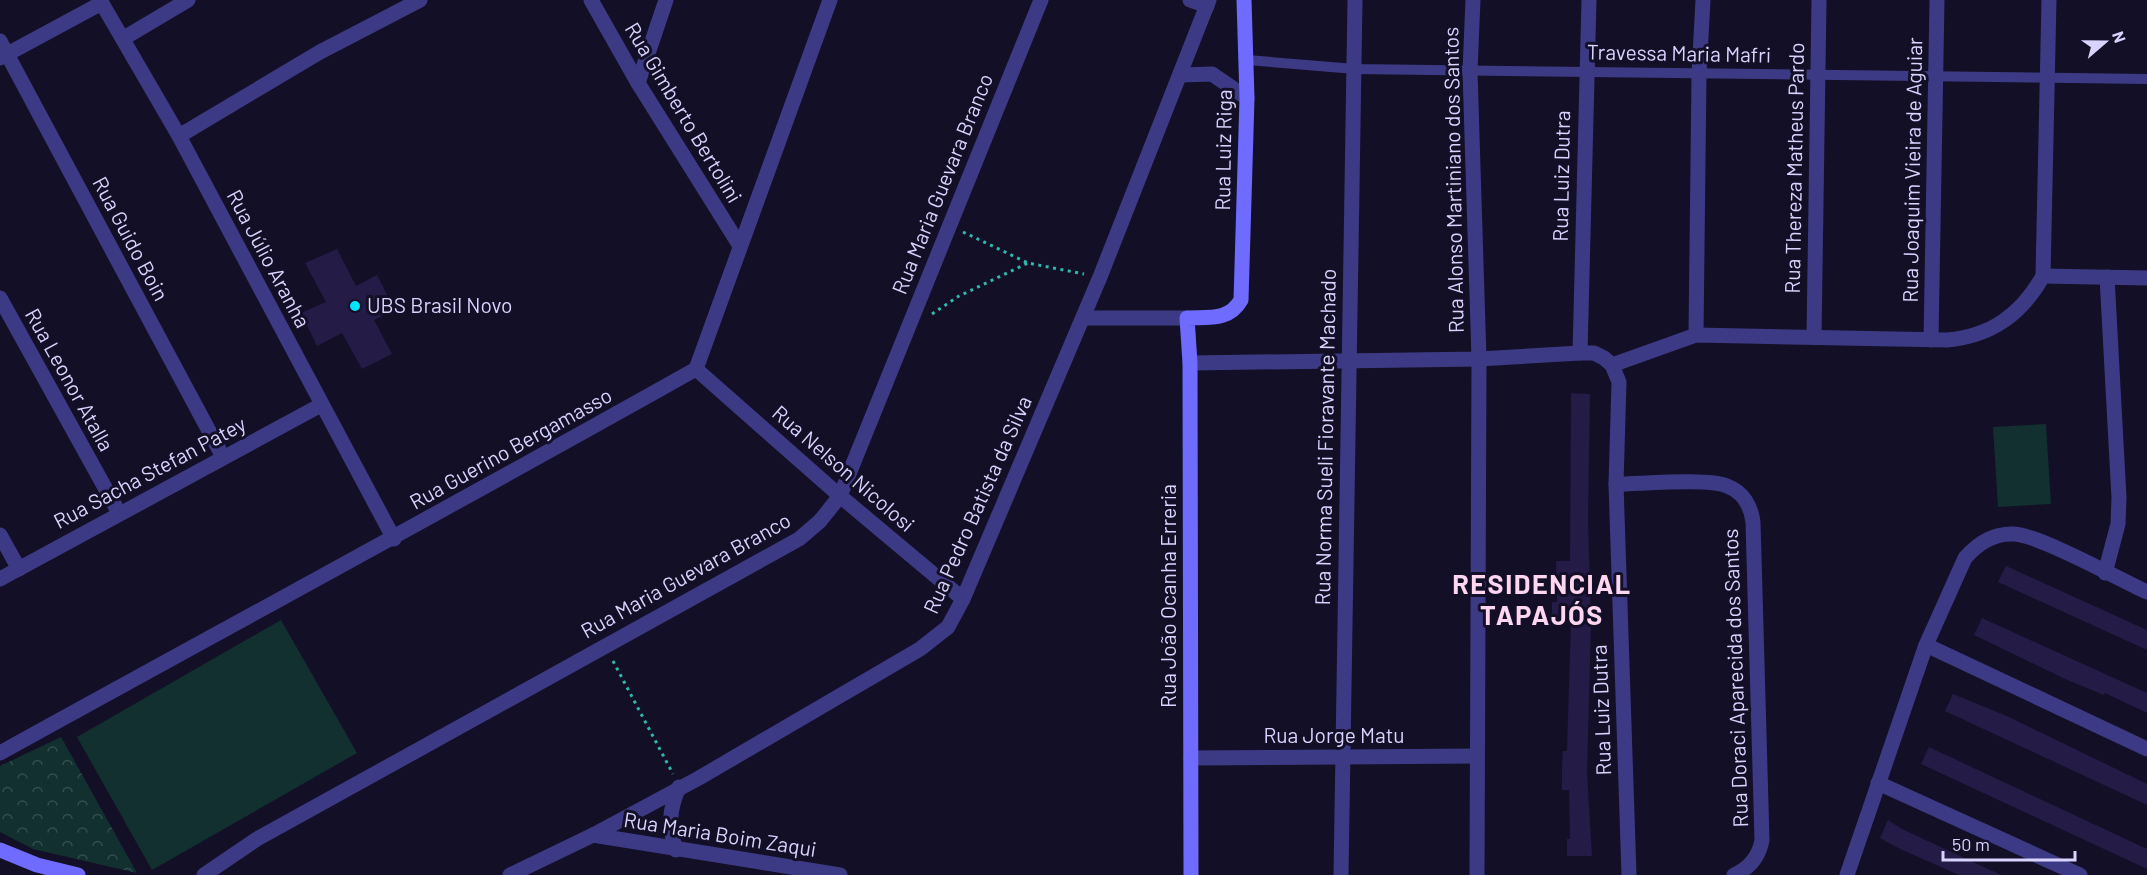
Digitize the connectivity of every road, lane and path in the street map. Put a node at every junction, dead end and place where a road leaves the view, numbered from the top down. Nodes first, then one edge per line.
1 (188, 0) edge
2 (420, 0) edge
3 (591, 0) edge
4 (666, 0) edge
5 (830, 0) edge
6 (1041, 0) edge
7 (1190, 0) edge
8 (1244, 0) edge
9 (1355, 0) edge
10 (1473, 0) edge
11 (1589, 0) edge
12 (1703, 0) edge
13 (1819, 0) edge
14 (1937, 0) edge
15 (2049, 0) edge
16 (101, 2) edge
17 (1208, 3) edge
18 (124, 38) junction
19 (3, 51) edge
20 (1247, 60) junction
21 (1355, 69) junction
22 (1470, 71) junction
23 (1585, 72) junction
24 (1699, 74) junction
25 (1181, 75) junction
26 (1817, 75) junction
27 (1936, 76) junction
28 (2048, 78) junction
29 (2147, 79) edge
30 (638, 83) junction
31 (1247, 98) junction
32 (179, 136) junction
33 (950, 226) junction
34 (740, 246) junction
35 (1028, 263) junction
36 (2043, 276) junction
37 (1100, 277) junction
38 (2107, 278) junction
39 (2147, 278) edge
40 (0, 298) edge
41 (930, 316) dead end
42 (1083, 318) junction
43 (1187, 318) junction
44 (1696, 335) junction
45 (1814, 338) junction
46 (1931, 340) junction
47 (1580, 353) junction
48 (1479, 359) junction
49 (1349, 361) junction
50 (1190, 363) junction
51 (1612, 365) junction
52 (696, 369) junction
53 (321, 405) junction
54 (223, 457) junction
55 (1616, 484) junction
56 (840, 496) junction
57 (119, 513) junction
58 (0, 535) edge
59 (394, 539) junction
60 (19, 569) junction
61 (2105, 573) junction
62 (0, 579) edge
63 (2147, 592) edge
64 (963, 599) junction
65 (1926, 645) junction
66 (605, 646) junction
67 (2147, 748) edge
68 (0, 753) edge
69 (1477, 756) junction
70 (1341, 757) junction
71 (1191, 758) junction
72 (1878, 783) junction
73 (679, 787) junction
74 (593, 835) junction
75 (0, 850) edge
76 (676, 850) junction
77 (78, 875) edge
78 (204, 875) edge
79 (511, 875) edge
80 (840, 875) edge
81 (1191, 875) edge
82 (1341, 875) edge
83 (1477, 875) edge
84 (1629, 875) edge
85 (1637, 875) edge
86 (1734, 875) edge
87 (1847, 875) edge
88 (2080, 875) edge

1 - 18 street
2 - 32 street
3 - 30 street, Rua Gimberto Bertolini
4 - 30 street
5 - 34 street
6 - 33 street, Rua Maria Guevara Branco
7 - 17 street
8 - 20 street, Rua Luiz Riga
9 - 21 street, Rua Norma Sueli Fioravante Machado
10 - 22 street, Rua Alonso Martiniano dos Santos
11 - 23 street, Rua Luiz Dutra
12 - 24 street
13 - 26 street, Rua Thereza Matheus Pardo
14 - 27 street, Rua Joaquim Vieira de Aguiar
15 - 28 street
16 - 18 street, Rua Júlio Aranha
16 - 19 street
17 - 25 street, Rua Pedro Batista da Silva
18 - 32 street, Rua Júlio Aranha
19 - 54 street, Rua Guido Boin
20 - 21 lane, Travessa Maria Mafri
20 - 31 street, Rua Luiz Riga
21 - 22 lane, Travessa Maria Mafri
21 - 49 street, Rua Norma Sueli Fioravante Machado
22 - 23 lane, Travessa Maria Mafri
22 - 48 street, Rua Alonso Martiniano dos Santos
23 - 24 lane, Travessa Maria Mafri
23 - 47 street, Rua Luiz Dutra
24 - 26 lane, Travessa Maria Mafri
24 - 44 street
25 - 31 street
25 - 37 street, Rua Pedro Batista da Silva
26 - 27 lane, Travessa Maria Mafri
26 - 45 street, Rua Thereza Matheus Pardo
27 - 28 lane, Travessa Maria Mafri
27 - 46 street, Rua Joaquim Vieira de Aguiar
28 - 29 lane, Travessa Maria Mafri
28 - 36 street
30 - 34 street, Rua Gimberto Bertolini
31 - 43 street, Rua Luiz Riga
32 - 53 street, Rua Júlio Aranha
33 - 35 path
33 - 56 street, Rua Maria Guevara Branco
34 - 52 street
35 - 37 path
35 - 41 path
36 - 38 street
36 - 46 street
37 - 42 street, Rua Pedro Batista da Silva
38 - 39 street
38 - 61 street
40 - 57 street, Rua Leonor Atalla
42 - 43 street
42 - 64 street, Rua Pedro Batista da Silva
43 - 50 street, Rua João Ocanha Erreria
44 - 45 street
44 - 51 street
45 - 46 street
47 - 48 street
47 - 51 street
48 - 49 street
48 - 69 street, Rua Alonso Martiniano dos Santos
49 - 50 street
49 - 70 street, Rua Norma Sueli Fioravante Machado
50 - 71 street, Rua João Ocanha Erreria
51 - 55 street, Rua Luiz Dutra
52 - 56 street, Rua Nelson Nicolosi
52 - 59 street, Rua Guerino Bergamasso
53 - 54 street, Rua Sacha Stefan Patey
53 - 59 street, Rua Júlio Aranha
54 - 57 street, Rua Sacha Stefan Patey
55 - 84 street, Rua Luiz Dutra
55 - 86 street, Rua Doraci Aparecida dos Santos
56 - 64 street, Rua Nelson Nicolosi
56 - 66 street, Rua Maria Guevara Branco
57 - 60 street, Rua Sacha Stefan Patey
58 - 60 street
59 - 68 street, Rua Guerino Bergamasso
60 - 62 street, Rua Sacha Stefan Patey
61 - 63 street
61 - 65 street
64 - 73 street, Rua Pedro Batista da Silva
65 - 67 street
65 - 72 street
66 - 73 path
66 - 78 street, Rua Maria Guevara Branco
69 - 70 street, Rua Jorge Matu
69 - 83 street, Rua Alonso Martiniano dos Santos
70 - 71 street, Rua Jorge Matu
70 - 82 street, Rua Norma Sueli Fioravante Machado
71 - 81 street, Rua João Ocanha Erreria
72 - 87 street
72 - 88 street
73 - 74 street, Rua Pedro Batista da Silva
73 - 76 street
74 - 76 street, Rua Maria Boim Zaqui
74 - 79 street, Rua Pedro Batista da Silva
75 - 77 street
76 - 80 street, Rua Maria Boim Zaqui
84 - 85 street

